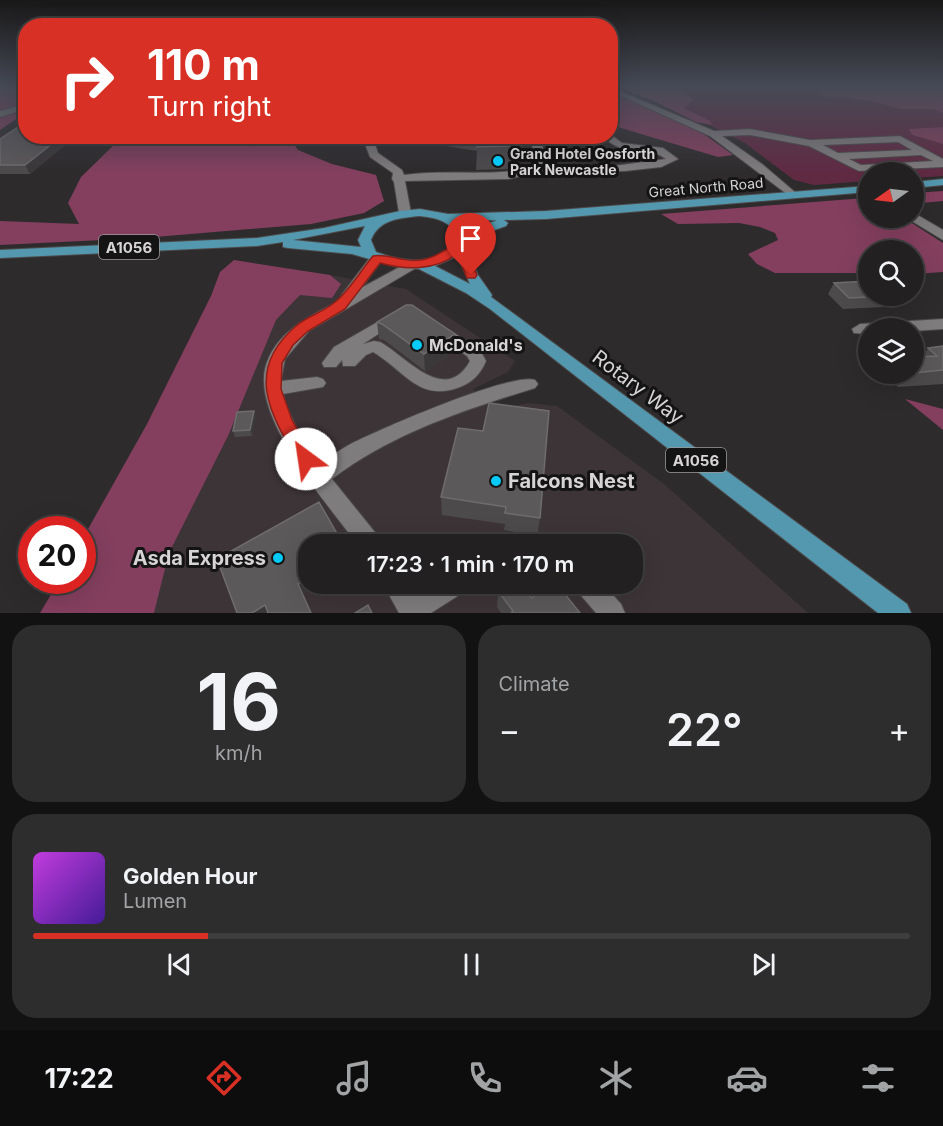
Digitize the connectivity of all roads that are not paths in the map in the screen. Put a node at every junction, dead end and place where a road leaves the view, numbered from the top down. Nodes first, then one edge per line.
1 (672, 116) edge
2 (713, 134) junction
3 (810, 143) junction
4 (370, 144) edge
5 (537, 144) edge
6 (617, 144) edge
7 (923, 152) junction
8 (836, 156) junction
9 (943, 163) edge
10 (536, 170) junction
11 (397, 179) junction
12 (943, 182) edge
13 (924, 184) edge
14 (858, 190) edge
15 (792, 195) junction
16 (405, 213) junction
17 (546, 215) junction
18 (385, 218) junction
19 (446, 218) junction
20 (924, 224) edge
21 (943, 236) edge
22 (257, 242) junction
23 (461, 242) junction
24 (0, 254) edge
25 (374, 256) junction
26 (417, 264) junction
27 (340, 306) junction
28 (495, 306) junction
29 (411, 313) edge
30 (426, 321) edge
31 (943, 324) edge
32 (924, 325) edge
33 (349, 362) dead end
34 (330, 363) dead end
35 (317, 383) dead end
36 (529, 384) dead end
37 (273, 389) junction
38 (318, 478) junction
39 (362, 534) edge
40 (402, 594) edge
41 (439, 594) edge
42 (596, 594) edge
43 (413, 611) edge
44 (612, 613) edge
45 (898, 613) edge

1 - 2 street
2 - 3 street
2 - 15 street
3 - 7 street
3 - 8 street
4 - 11 street
5 - 10 street
6 - 10 street
7 - 8 street
7 - 9 street
8 - 9 street
10 - 11 street
11 - 16 street
12 - 13 main road
14 - 15 main road, Great North Road
15 - 17 main road, Great North Road
16 - 18 main road, Great North Road
16 - 19 main road, Great North Road
17 - 19 main road, Great North Road
17 - 23 main road, Great North Road
18 - 22 main road, A1056
18 - 25 main road
19 - 23 main road
20 - 21 street
22 - 24 main road, A1056
22 - 25 main road, A1056
23 - 26 main road, Great North Road
23 - 28 main road, Rotary Way / A1056
25 - 26 main road
25 - 27 street
26 - 27 street
26 - 28 main road, Rotary Way / A1056
27 - 37 street
28 - 45 main road, Rotary Way / A1056
29 - 34 street
30 - 33 street
31 - 32 street
35 - 37 street
36 - 38 street
37 - 38 street
38 - 39 street
40 - 43 street
41 - 43 street
42 - 44 street

